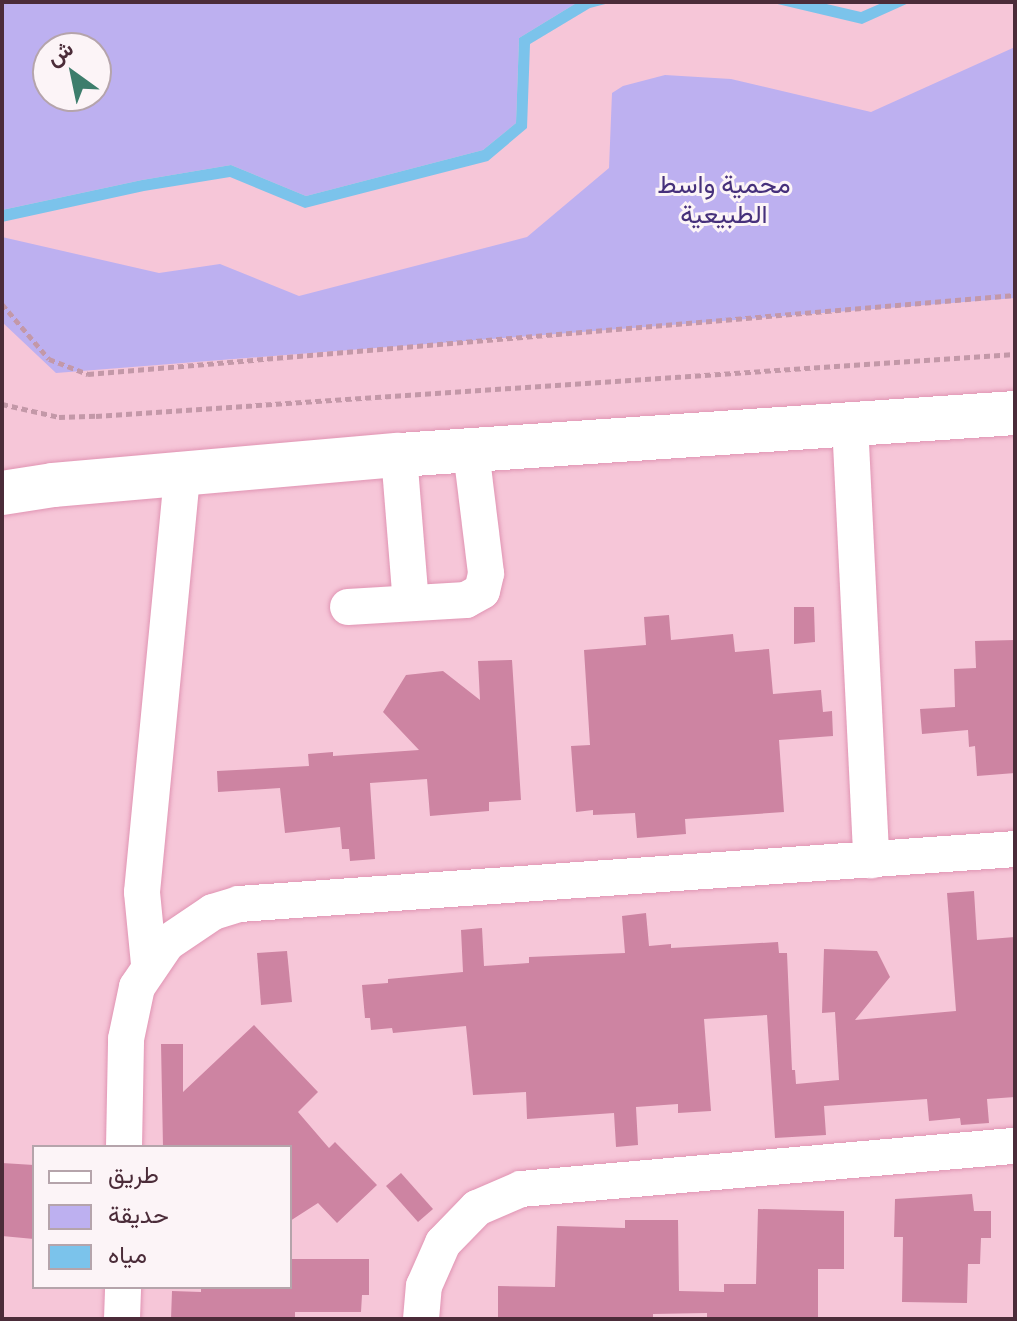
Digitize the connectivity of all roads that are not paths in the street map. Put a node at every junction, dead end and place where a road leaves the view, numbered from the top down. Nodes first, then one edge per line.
1 (1015, 413) edge
2 (850, 423) junction
3 (471, 450) junction
4 (399, 455) junction
5 (182, 474) junction
6 (2, 478) edge
7 (53, 485) junction
8 (2, 493) edge
9 (411, 603) junction
10 (348, 607) dead end
11 (1015, 849) edge
12 (871, 860) junction
13 (149, 964) junction
14 (124, 1145) edge
15 (1015, 1146) edge
16 (123, 1289) edge
17 (122, 1319) edge
18 (421, 1319) edge

1 - 2 main road
2 - 3 main road
2 - 12 street
3 - 4 main road
3 - 9 street
4 - 5 main road
4 - 9 street
5 - 7 main road
5 - 13 street
6 - 7 main road
7 - 8 main road
9 - 10 street
11 - 12 street
12 - 13 street
13 - 14 street
15 - 18 street
16 - 17 street

